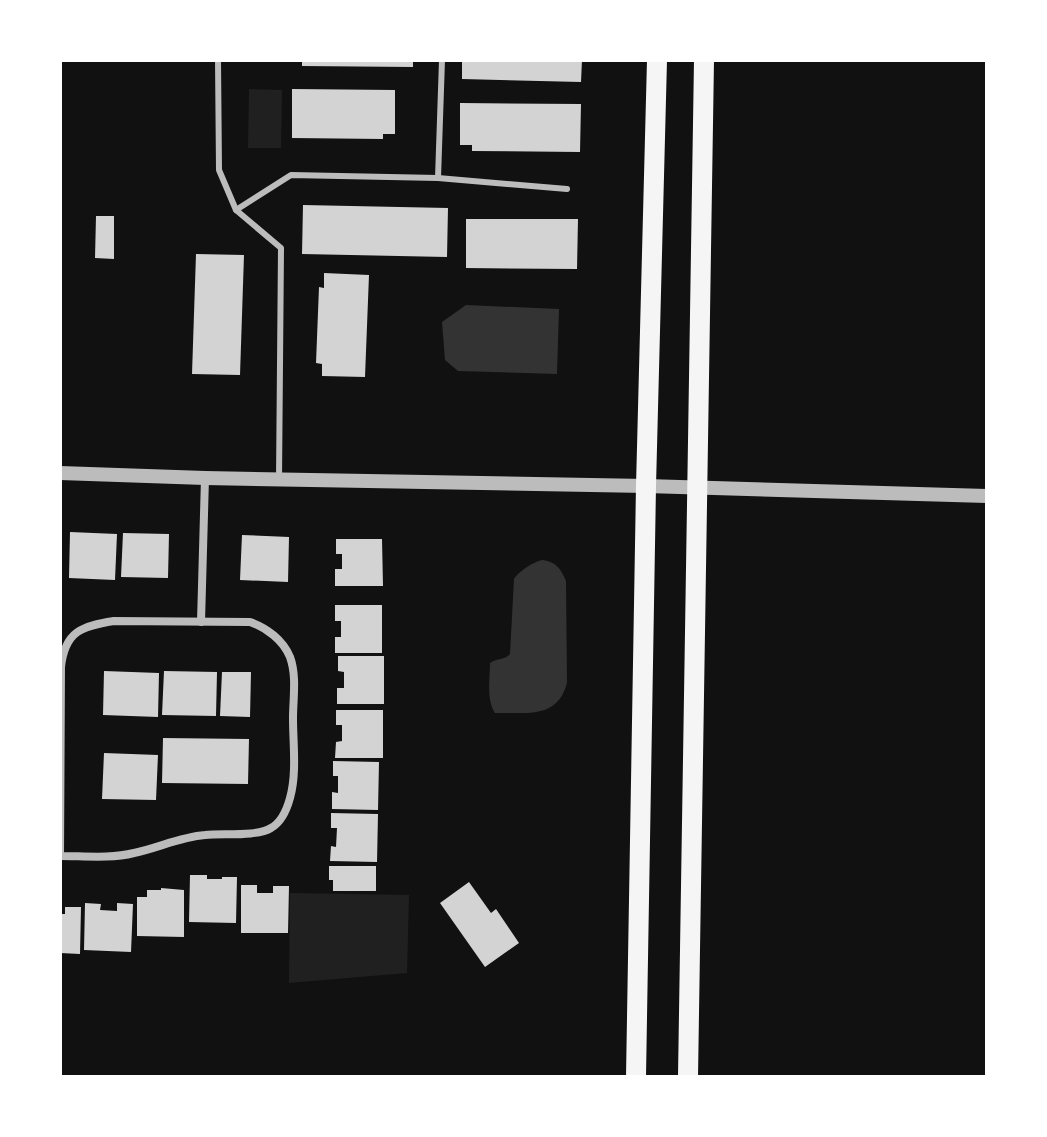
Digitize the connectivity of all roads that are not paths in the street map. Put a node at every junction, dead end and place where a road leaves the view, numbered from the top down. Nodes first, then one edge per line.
1 (218, 60) edge
2 (442, 60) edge
3 (657, 60) edge
4 (704, 60) edge
5 (438, 178) junction
6 (567, 189) dead end
7 (236, 210) junction
8 (60, 473) edge
9 (205, 478) junction
10 (279, 480) junction
11 (646, 486) junction
12 (697, 488) junction
13 (987, 496) edge
14 (201, 622) junction
15 (60, 856) edge
16 (636, 1077) edge
17 (688, 1077) edge

1 - 7 lane
2 - 5 lane
3 - 11 main road
4 - 12 main road
5 - 6 lane
5 - 7 lane
7 - 10 lane
8 - 9 street
9 - 10 street
9 - 14 street
10 - 11 street
11 - 12 street
11 - 16 main road
12 - 13 street
12 - 17 main road
14 - 15 street
14 - 15 street

